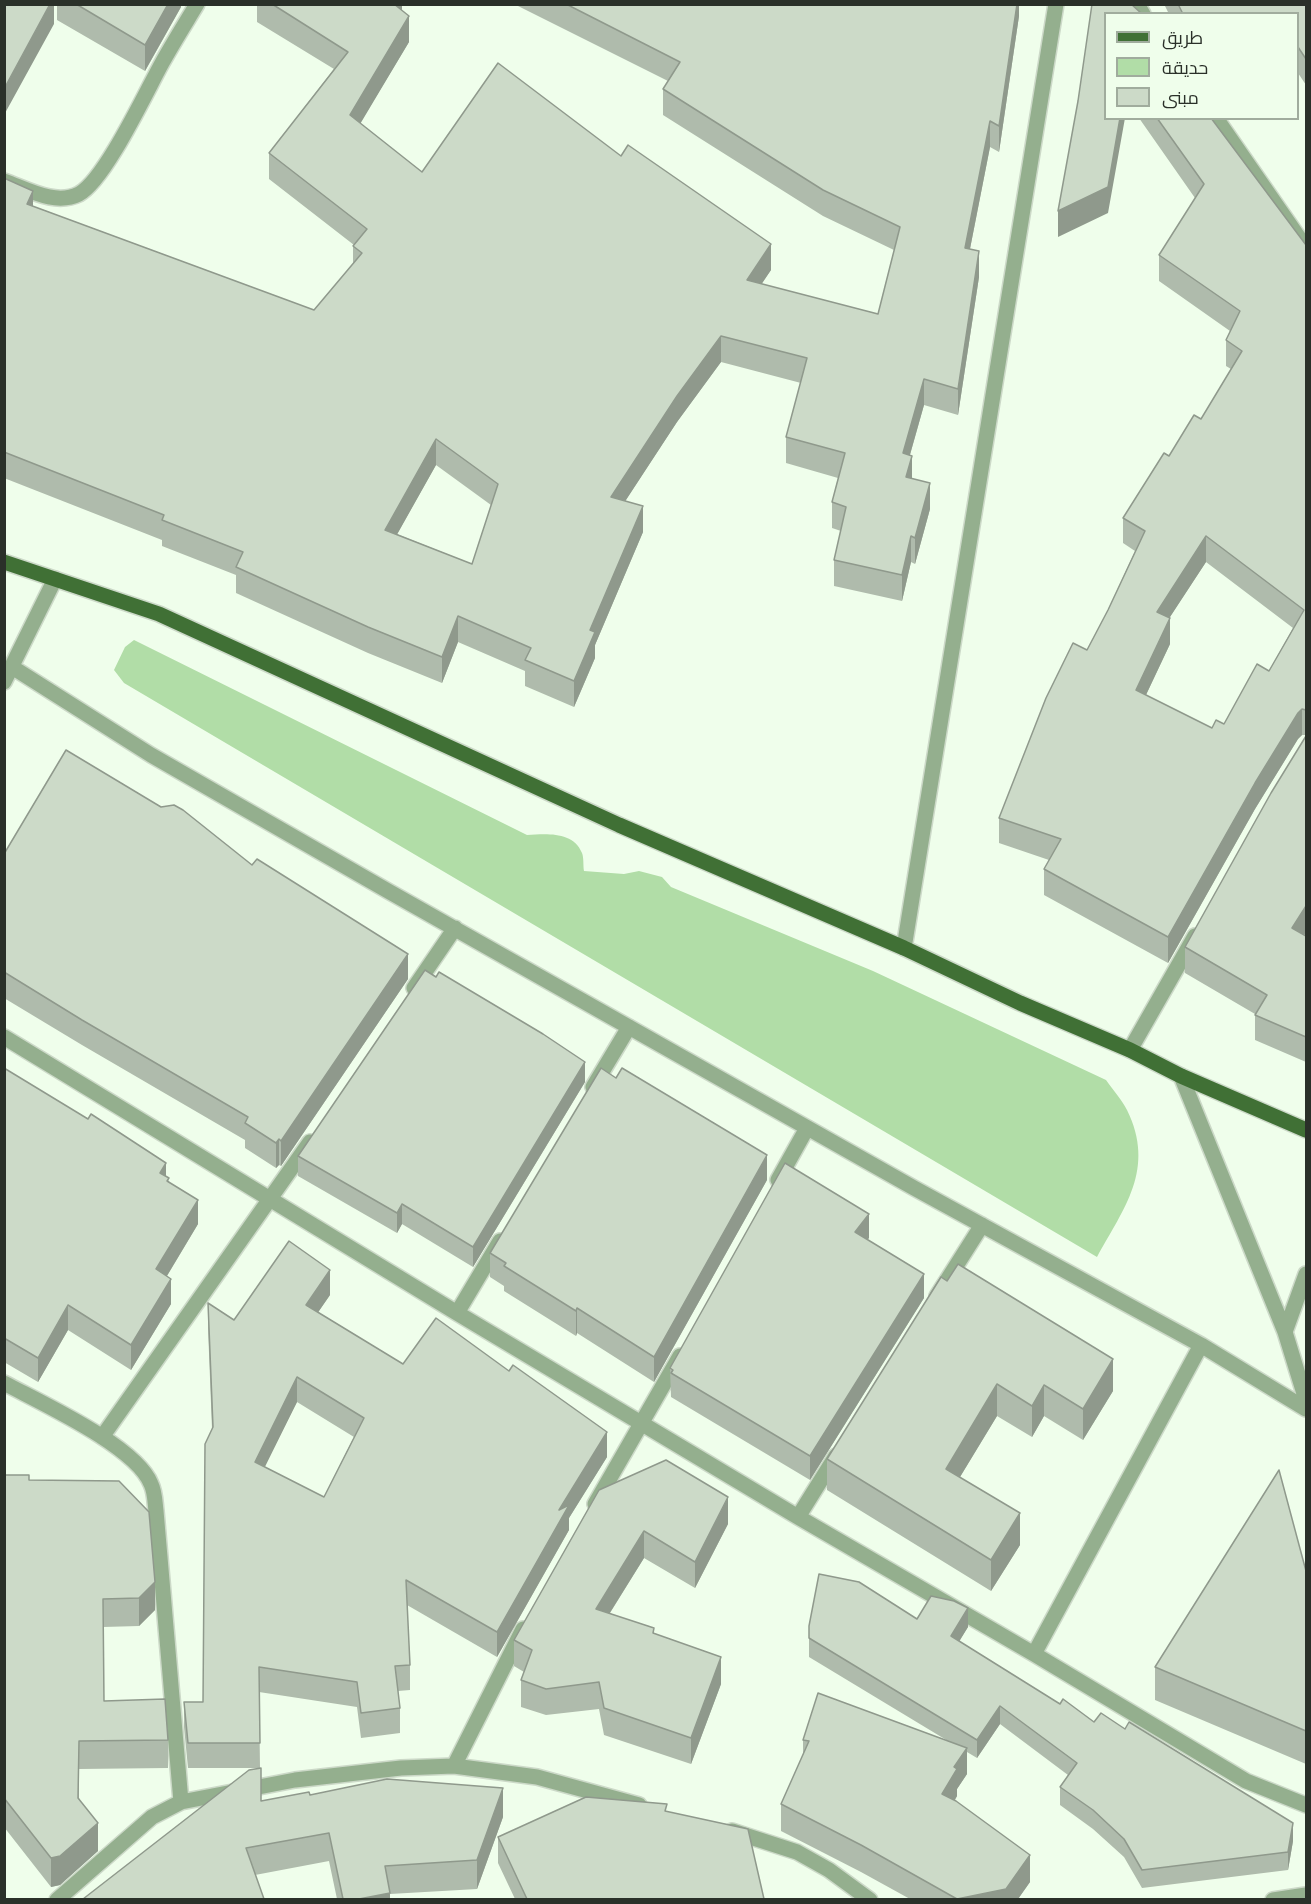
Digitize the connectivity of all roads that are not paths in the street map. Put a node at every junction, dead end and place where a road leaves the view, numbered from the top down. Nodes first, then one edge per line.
1 (197, 4) edge
2 (1056, 4) edge
3 (1217, 120) edge
4 (4, 181) edge
5 (1306, 248) edge
6 (4, 562) edge
7 (55, 579) junction
8 (12, 667) junction
9 (4, 682) edge
10 (1200, 927) edge
11 (455, 928) junction
12 (904, 948) junction
13 (409, 996) edge
14 (629, 1027) junction
15 (4, 1037) edge
16 (1130, 1050) junction
17 (1181, 1076) junction
18 (586, 1098) edge
19 (807, 1128) junction
20 (1306, 1130) edge
21 (316, 1132) edge
22 (773, 1189) edge
23 (270, 1200) junction
24 (982, 1225) junction
25 (506, 1231) edge
26 (1306, 1274) edge
27 (931, 1306) edge
28 (457, 1313) junction
29 (1285, 1332) junction
30 (688, 1342) edge
31 (1201, 1345) junction
32 (4, 1383) edge
33 (1306, 1400) edge
34 (1306, 1409) edge
35 (642, 1423) junction
36 (102, 1437) junction
37 (842, 1447) edge
38 (589, 1515) edge
39 (798, 1517) junction
40 (531, 1616) edge
41 (1034, 1654) junction
42 (454, 1766) junction
43 (181, 1802) junction
44 (1306, 1805) edge
45 (650, 1808) edge
46 (716, 1826) edge
47 (1306, 1895) edge
48 (57, 1899) edge
49 (870, 1899) edge
50 (1273, 1899) edge

1 - 4 street
2 - 12 street
3 - 5 street
6 - 7 main road
7 - 8 street
7 - 12 main road
8 - 9 street
8 - 11 street
10 - 16 street
11 - 13 street
11 - 14 street
12 - 16 main road
14 - 18 street
14 - 19 street
15 - 23 street
16 - 17 main road
17 - 20 main road
17 - 29 street
19 - 22 street
19 - 24 street
21 - 23 street
23 - 28 street
23 - 36 street
24 - 27 street
24 - 31 street
25 - 28 street
26 - 29 street
28 - 35 street
29 - 33 street
30 - 35 street
31 - 34 street
31 - 41 street
32 - 36 street
35 - 38 street
35 - 39 street
36 - 43 street
37 - 39 street
39 - 41 street
40 - 42 street
41 - 44 street
42 - 43 street
42 - 45 street
43 - 48 street
46 - 49 street
47 - 50 street

